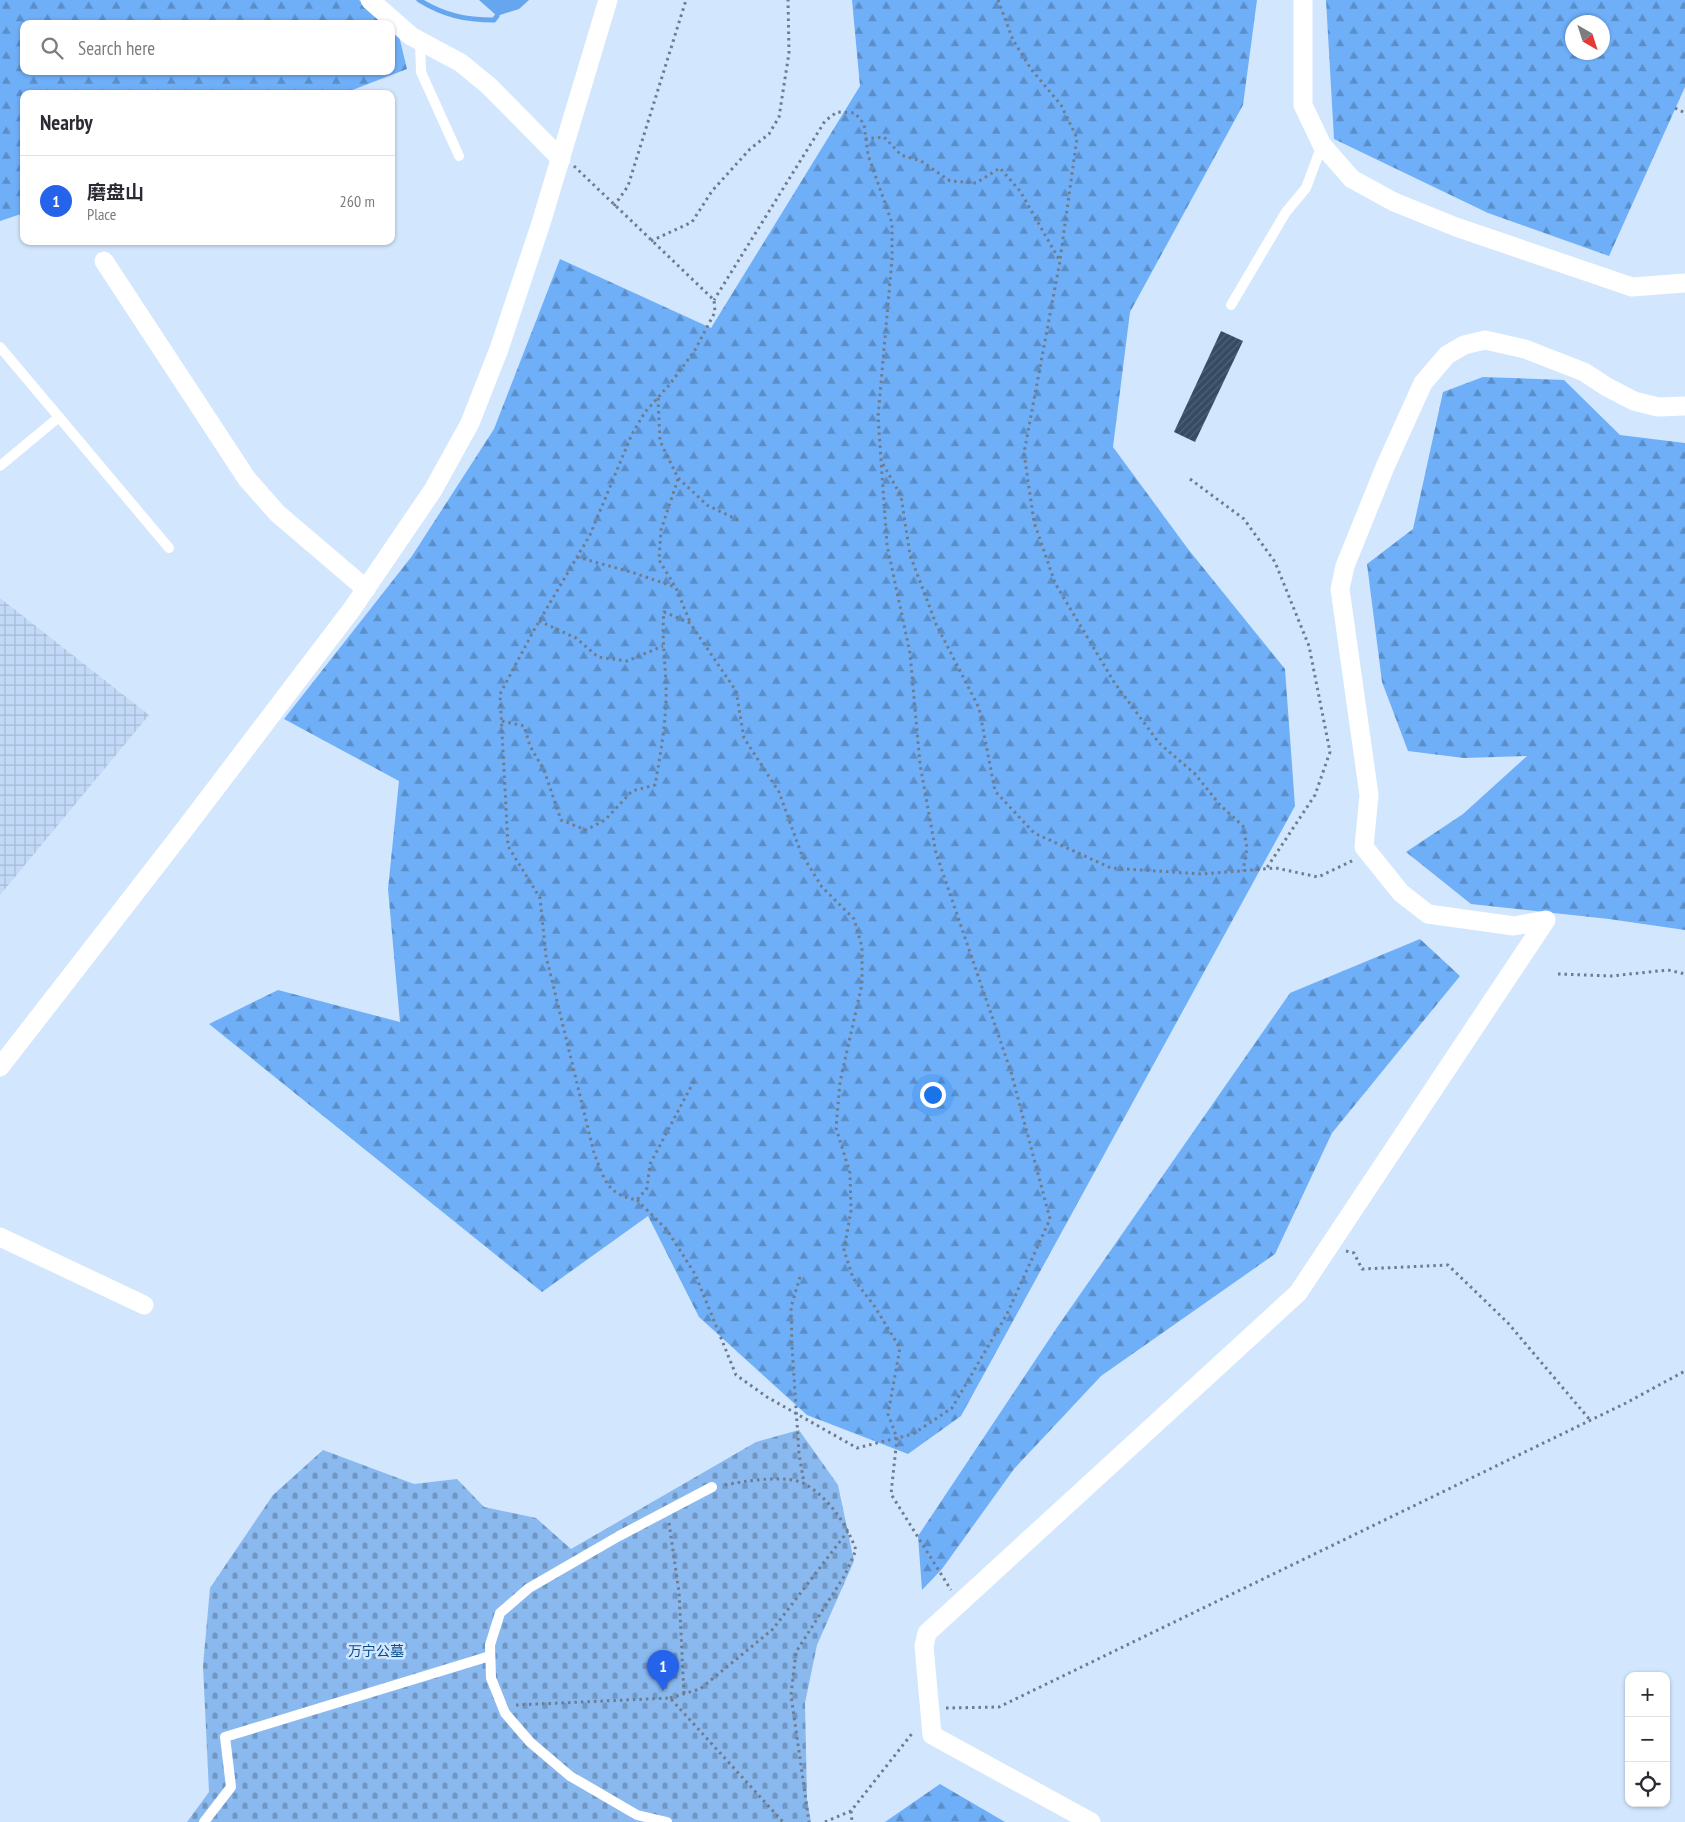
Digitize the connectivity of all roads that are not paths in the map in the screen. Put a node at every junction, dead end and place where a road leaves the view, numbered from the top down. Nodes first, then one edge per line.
1 (370, 0) edge
2 (608, 0) edge
3 (1303, 0) edge
4 (393, 20) edge
5 (395, 22) edge
6 (420, 41) junction
7 (1322, 145) junction
8 (459, 156) dead end
9 (561, 159) junction
10 (104, 261) dead end
11 (1685, 283) edge
12 (1231, 305) dead end
13 (0, 347) edge
14 (1685, 406) edge
15 (59, 417) junction
16 (0, 466) edge
17 (169, 548) dead end
18 (366, 588) junction
19 (0, 1067) edge
20 (0, 1237) edge
21 (144, 1305) dead end
22 (712, 1487) road end
23 (490, 1656) junction
24 (204, 1822) edge
25 (667, 1822) edge
26 (1091, 1822) edge

1 - 4 street
2 - 9 street
3 - 7 street
5 - 6 street
6 - 8 lane
6 - 9 street
7 - 11 street
7 - 12 lane
9 - 18 street
10 - 18 street
13 - 15 lane
14 - 26 street
15 - 16 lane
15 - 17 lane
18 - 19 street
20 - 21 street
22 - 23 lane
23 - 24 lane
23 - 25 lane

